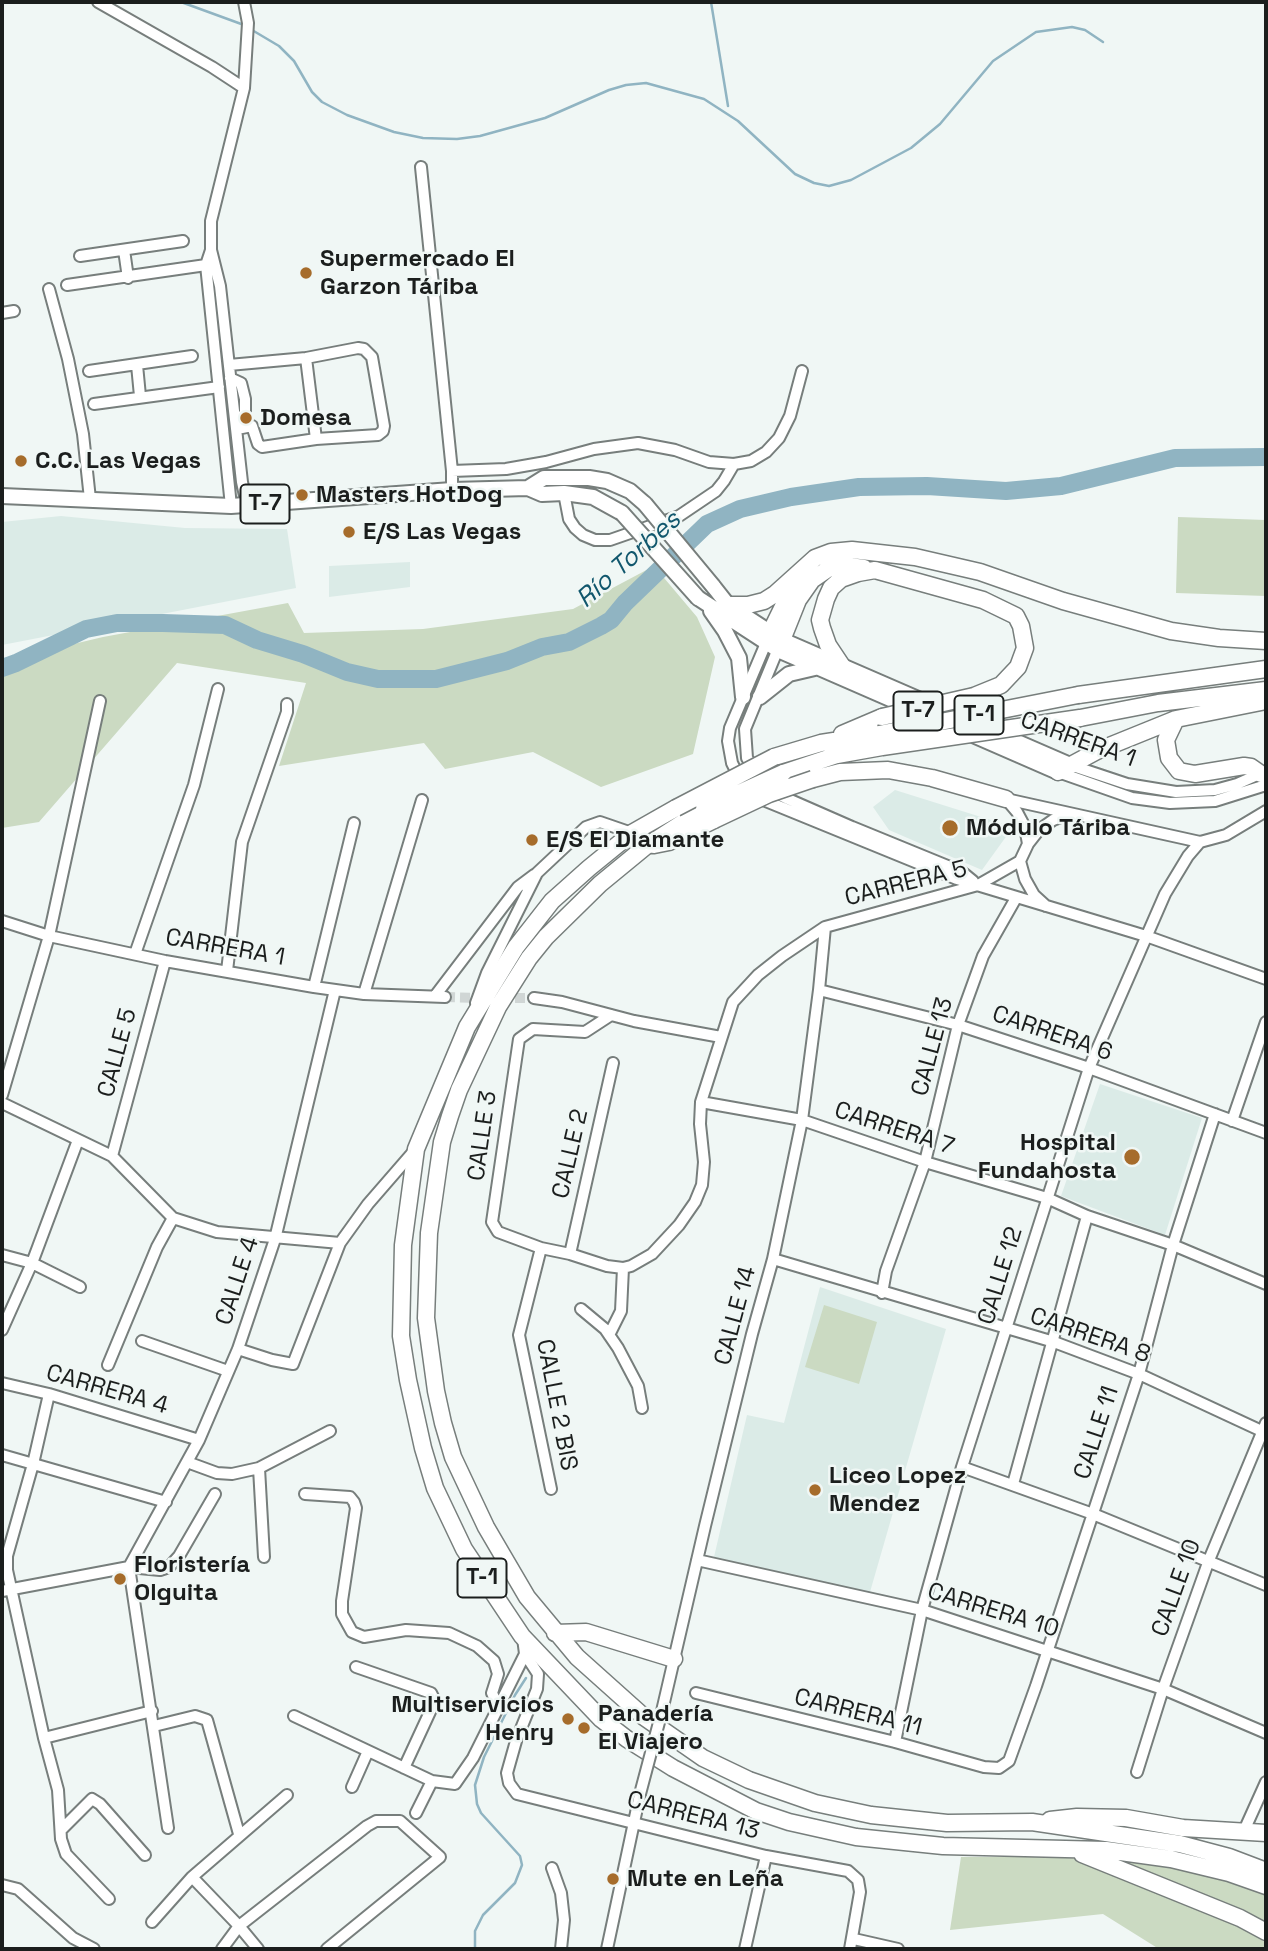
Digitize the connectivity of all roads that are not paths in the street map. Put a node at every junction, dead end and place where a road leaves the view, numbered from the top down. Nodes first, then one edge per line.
1 (98, 2) edge
2 (244, 2) edge
3 (244, 88) junction
4 (421, 167) dead end
5 (183, 241) dead end
6 (124, 250) junction
7 (211, 250) junction
8 (80, 256) dead end
9 (206, 265) junction
10 (128, 278) junction
11 (67, 285) dead end
12 (49, 289) dead end
13 (14, 311) dead end
14 (2, 313) edge
15 (192, 356) dead end
16 (306, 358) junction
17 (137, 365) junction
18 (229, 365) junction
19 (89, 371) dead end
20 (802, 371) dead end
21 (219, 387) junction
22 (140, 396) junction
23 (94, 404) dead end
24 (236, 424) junction
25 (316, 439) junction
26 (734, 464) junction
27 (452, 471) junction
28 (528, 488) junction
29 (452, 490) junction
30 (564, 493) junction
31 (2, 496) edge
32 (90, 499) junction
33 (247, 505) junction
34 (231, 506) junction
35 (875, 570) junction
36 (801, 571) junction
37 (702, 601) junction
38 (727, 605) junction
39 (1266, 641) edge
40 (774, 642) junction
41 (842, 666) junction
42 (819, 667) junction
43 (1266, 669) edge
44 (218, 689) dead end
45 (1266, 690) edge
46 (743, 697) junction
47 (760, 697) junction
48 (100, 701) dead end
49 (1266, 701) edge
50 (287, 704) dead end
51 (1176, 719) junction
52 (881, 741) junction
53 (821, 743) junction
54 (1064, 768) junction
55 (1265, 777) edge
56 (1006, 799) junction
57 (422, 800) dead end
58 (1266, 811) edge
59 (709, 814) junction
60 (1069, 814) junction
61 (354, 824) dead end
62 (632, 833) junction
63 (1200, 842) junction
64 (1028, 844) junction
65 (1020, 861) junction
66 (537, 873) junction
67 (978, 885) junction
68 (1016, 898) junction
69 (1048, 907) junction
70 (2, 921) edge
71 (825, 927) junction
72 (49, 936) junction
73 (1146, 936) junction
74 (135, 954) junction
75 (164, 961) junction
76 (227, 971) junction
77 (1266, 979) edge
78 (314, 987) junction
79 (335, 990) junction
80 (820, 990) junction
81 (364, 994) junction
82 (534, 998) tunnel mouth
83 (611, 1016) junction
84 (1266, 1022) edge
85 (958, 1025) junction
86 (467, 1027) junction
87 (721, 1038) junction
88 (613, 1063) dead end
89 (1089, 1068) junction
90 (2, 1095) edge
91 (701, 1102) junction
92 (2, 1103) edge
93 (1215, 1114) junction
94 (802, 1120) junction
95 (1232, 1121) junction
96 (1266, 1133) edge
97 (79, 1140) junction
98 (416, 1149) junction
99 (112, 1156) junction
100 (925, 1163) junction
101 (1047, 1198) junction
102 (1087, 1216) junction
103 (173, 1218) junction
104 (275, 1239) junction
105 (340, 1243) junction
106 (1173, 1245) junction
107 (541, 1248) junction
108 (570, 1254) junction
109 (2, 1255) edge
110 (774, 1259) junction
111 (32, 1263) junction
112 (623, 1268) junction
113 (1266, 1284) edge
114 (80, 1287) dead end
115 (882, 1293) junction
116 (581, 1310) dead end
117 (1007, 1329) junction
118 (2, 1330) edge
119 (609, 1335) junction
120 (142, 1341) dead end
121 (1054, 1342) junction
122 (238, 1349) junction
123 (108, 1365) dead end
124 (229, 1371) junction
125 (1139, 1374) junction
126 (2, 1383) edge
127 (49, 1394) junction
128 (642, 1408) dead end
129 (1265, 1429) edge
130 (330, 1431) dead end
131 (199, 1440) junction
132 (2, 1455) edge
133 (187, 1462) junction
134 (33, 1464) junction
135 (962, 1467) junction
136 (259, 1468) junction
137 (1013, 1484) junction
138 (551, 1489) dead end
139 (215, 1494) dead end
140 (305, 1494) dead end
141 (166, 1502) junction
142 (1093, 1514) junction
143 (264, 1556) dead end
144 (697, 1560) junction
145 (1209, 1560) junction
146 (130, 1567) junction
147 (1266, 1585) edge
148 (6, 1589) edge
149 (922, 1610) junction
150 (555, 1633) junction
151 (523, 1636) junction
152 (1047, 1650) junction
153 (525, 1654) junction
154 (674, 1659) junction
155 (356, 1667) dead end
156 (1163, 1689) junction
157 (696, 1693) dead end
158 (499, 1708) junction
159 (152, 1711) junction
160 (294, 1716) dead end
161 (155, 1726) junction
162 (1266, 1733) edge
163 (44, 1738) junction
164 (895, 1742) junction
165 (368, 1751) junction
166 (1009, 1761) joint
167 (404, 1768) junction
168 (1138, 1772) dead end
169 (432, 1782) junction
170 (1266, 1782) edge
171 (352, 1787) dead end
172 (287, 1795) dead end
173 (416, 1813) dead end
174 (1032, 1822) junction
175 (634, 1824) junction
176 (168, 1828) dead end
177 (61, 1830) junction
178 (1243, 1833) junction
179 (1266, 1833) edge
180 (239, 1834) junction
181 (1073, 1850) junction
182 (145, 1855) dead end
183 (766, 1856) junction
184 (552, 1867) dead end
185 (1266, 1871) edge
186 (191, 1877) junction
187 (2, 1885) edge
188 (1266, 1886) edge
189 (109, 1899) dead end
190 (152, 1922) dead end
191 (239, 1926) junction
192 (1266, 1932) edge
193 (852, 1944) edge
194 (94, 1949) edge
195 (222, 1949) edge
196 (258, 1949) edge
197 (327, 1949) edge
198 (563, 1949) edge
199 (607, 1949) edge
200 (745, 1949) edge
201 (898, 1949) edge

1 - 3 street
2 - 3 street
3 - 7 street
4 - 27 street
5 - 6 street
6 - 8 street
6 - 10 street
7 - 9 street
7 - 18 street
9 - 10 street
9 - 21 street
10 - 11 street
12 - 32 street
13 - 14 street
15 - 17 street
16 - 18 street
16 - 25 street
16 - 25 street
17 - 19 street
17 - 22 street
18 - 24 street
20 - 26 street
21 - 22 street
21 - 34 street
22 - 23 street
24 - 25 street
24 - 33 street
26 - 27 street
26 - 30 street
27 - 29 street
28 - 29 main road, T-7
28 - 30 main road, T-7
28 - 38 main road, T-7, bridge
29 - 33 main road, T-7
30 - 37 main road, T-7, bridge
31 - 32 main road, T-7
32 - 34 main road, T-7
33 - 34 main road, T-7
35 - 40 highway
35 - 41 highway
35 - 53 highway, bridge
36 - 38 highway
36 - 39 highway
36 - 40 highway
37 - 40 main road, T-7
37 - 46 main road
38 - 40 main road, T-7
40 - 41 main road, CARRERA 1
40 - 42 main road, T-7
40 - 46 street
40 - 47 street
41 - 54 main road, CARRERA 1
42 - 47 main road
42 - 54 main road, T-7
43 - 52 highway, T-1, bridge
44 - 74 street
45 - 52 highway, T-1, bridge
46 - 67 street
47 - 67 street
48 - 72 street
49 - 51 highway
50 - 76 street
51 - 54 highway
51 - 55 highway
52 - 53 highway, T-1
52 - 59 highway, T-1, bridge
53 - 62 highway, T-1, bridge
54 - 55 street, CARRERA 1
56 - 59 highway, bridge
56 - 60 street
56 - 64 street
57 - 81 street
58 - 63 street
59 - 150 highway, T-1
60 - 63 street
60 - 64 street
61 - 78 street
62 - 66 street
62 - 86 highway, T-1
63 - 73 street, CALLE 12
64 - 65 street
65 - 67 street
65 - 69 street
66 - 81 street, CARRERA 1
66 - 86 street
67 - 68 street, CARRERA 5
67 - 71 street, CARRERA 5
68 - 69 street, CARRERA 5
68 - 85 street, CALLE 13
69 - 73 street, CARRERA 5
70 - 72 street, CARRERA 1
71 - 80 street, CALLE 14
71 - 87 street, CARRERA 5
72 - 74 street, CARRERA 1
72 - 90 street
73 - 77 street, CARRERA 5
73 - 89 street, CALLE 12
74 - 75 street, CARRERA 1
75 - 76 street, CARRERA 1
75 - 99 street, CALLE 5
76 - 78 street, CARRERA 1
78 - 79 street, CARRERA 1
79 - 81 street, CARRERA 1
79 - 104 street, CALLE 4
80 - 85 street, CARRERA 6
80 - 94 street, CALLE 14
82 - 83 street
83 - 87 street
83 - 107 street, CALLE 3
84 - 95 street
85 - 89 street, CARRERA 6
85 - 100 street, CALLE 13
86 - 98 highway, T-1
87 - 91 street, CARRERA 5
88 - 108 street, CALLE 2
89 - 93 street, CARRERA 6
89 - 101 street, CALLE 12
91 - 94 street, CARRERA 7
91 - 112 street, CARRERA 5
92 - 97 street
93 - 95 street, CARRERA 6
93 - 106 street, CALLE 11
94 - 100 street, CARRERA 7
94 - 110 street, CALLE 14
95 - 96 street, CARRERA 6
97 - 99 street
97 - 111 street
98 - 105 street
98 - 151 highway, T-1
99 - 103 street
100 - 101 street, CARRERA 7
100 - 115 street, CALLE 13
101 - 102 street, CARRERA 7
101 - 117 street, CALLE 12
102 - 106 street, CARRERA 7
102 - 121 street
103 - 104 street
103 - 123 street
104 - 105 street
104 - 122 street, CALLE 4
105 - 122 street
106 - 113 street, CARRERA 7
106 - 125 street, CALLE 11
107 - 108 street, CALLE 3
107 - 138 street, CALLE 2 BIS
108 - 112 street, CALLE 3
109 - 111 street
110 - 115 street, CARRERA 8
110 - 144 street, CALLE 14
111 - 114 street
111 - 118 street
112 - 119 street
115 - 117 street, CARRERA 8
116 - 119 street
117 - 121 street, CARRERA 8
117 - 135 street, CALLE 12
119 - 128 street
120 - 124 street
121 - 125 street, CARRERA 8
121 - 137 street
122 - 124 street, CALLE 4
124 - 131 street, CALLE 4
125 - 129 street, CARRERA 8
125 - 142 street, CALLE 11
126 - 127 street, CARRERA 4
127 - 131 street, CARRERA 4
127 - 134 street
129 - 145 street, CALLE 10
130 - 136 street
131 - 133 street, CALLE 4
132 - 134 street
133 - 136 street
133 - 141 street, CALLE 4
134 - 141 street
134 - 148 street
135 - 137 street
135 - 149 street, CALLE 12
136 - 143 street
137 - 142 street
139 - 146 street
140 - 158 street
141 - 146 street, CALLE 4
142 - 145 street
142 - 152 street, CALLE 11
144 - 149 street, CARRERA 10
144 - 154 street, CALLE 14
145 - 147 street
145 - 156 street, CALLE 10
146 - 148 street
146 - 159 street
148 - 163 street
149 - 152 street, CARRERA 10
149 - 164 street, CALLE 12
150 - 154 highway
150 - 174 highway, T-1
151 - 153 street
151 - 181 highway, T-1
152 - 156 street, CARRERA 10
152 - 166 street, CALLE 11
153 - 158 street
153 - 175 street, CARRERA 13
154 - 175 street, CALLE 14, bridge
155 - 167 street
156 - 162 street, CARRERA 10
156 - 168 street, CALLE 10
157 - 164 street, CARRERA 11
158 - 169 street
159 - 161 street
159 - 163 street
160 - 165 street
161 - 176 street
161 - 180 street
163 - 177 street
164 - 166 street, CARRERA 11
165 - 167 street
165 - 171 street
167 - 169 street
169 - 173 street
170 - 178 street
172 - 180 street
174 - 178 highway
174 - 185 highway, T-1
175 - 183 street, CARRERA 13
175 - 199 street, CALLE 14
177 - 182 street
177 - 189 street
178 - 179 highway
180 - 186 street
181 - 188 highway, T-1
181 - 192 highway
183 - 193 street, CARRERA 13
183 - 200 street
184 - 198 street
186 - 190 street
186 - 191 street
187 - 194 street
191 - 195 street
191 - 196 street
191 - 197 street
193 - 201 street

